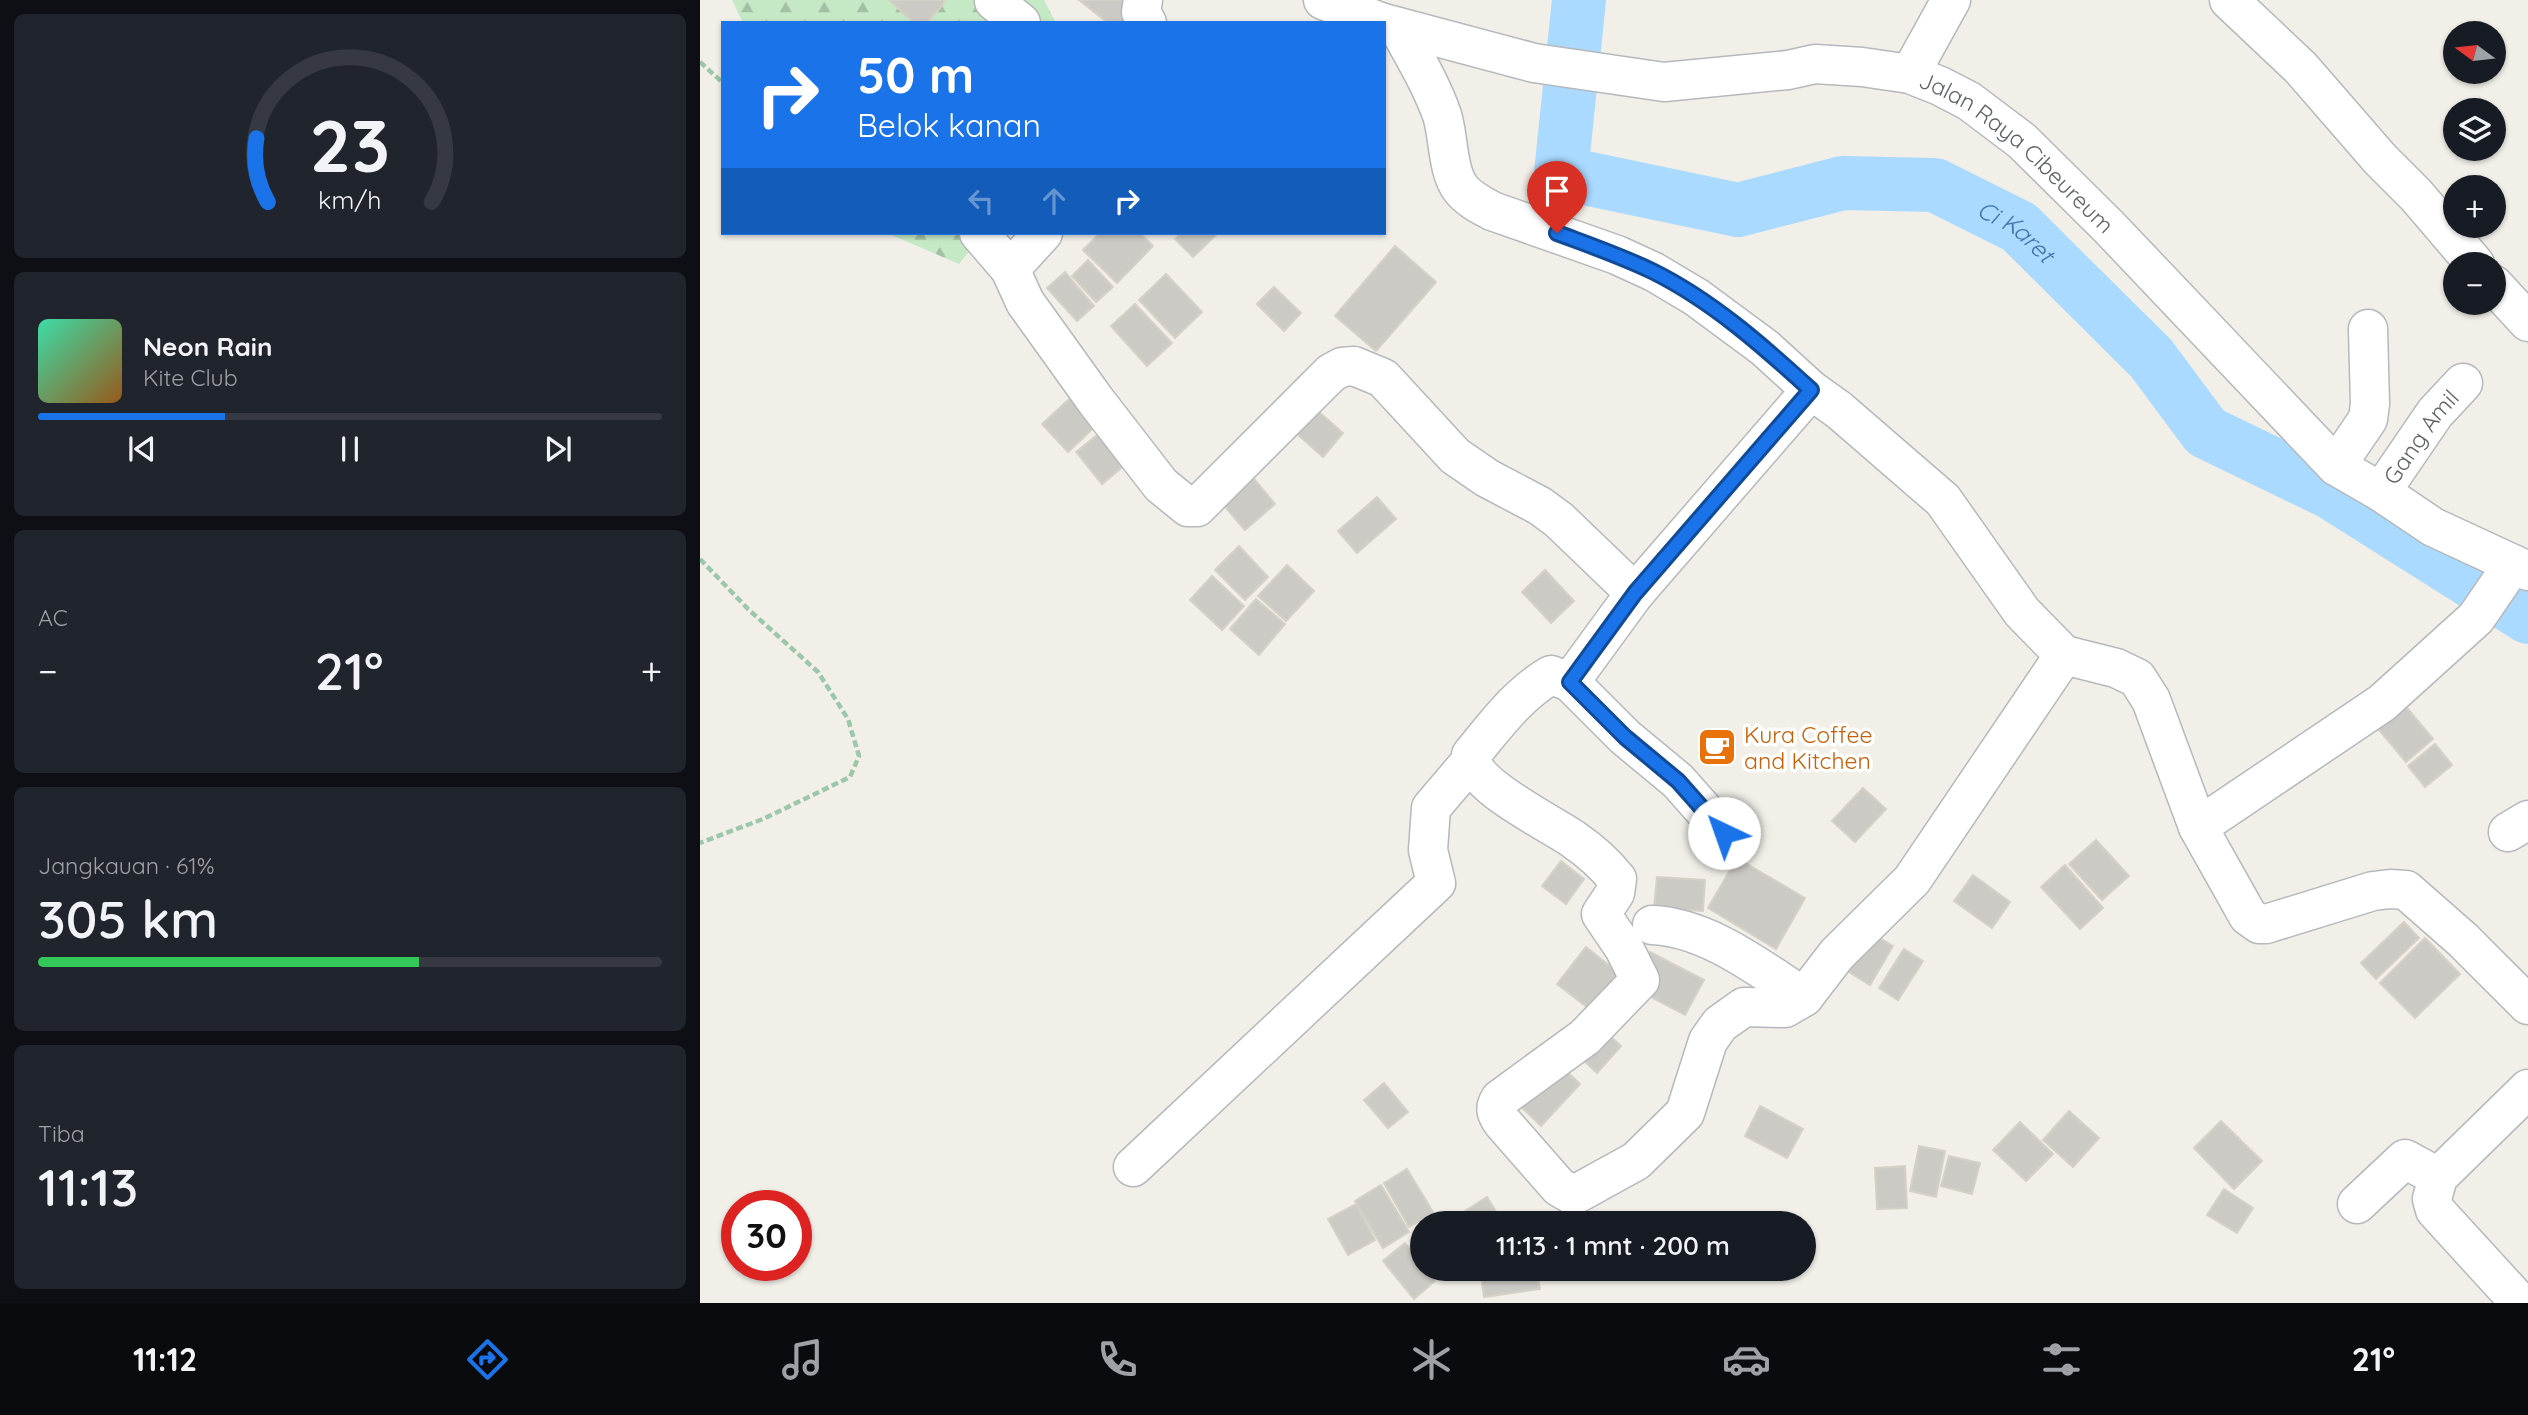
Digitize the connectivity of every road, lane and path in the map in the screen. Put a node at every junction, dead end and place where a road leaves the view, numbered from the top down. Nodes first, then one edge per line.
1 (1143, 0) edge
2 (1323, 0) edge
3 (1951, 0) edge
4 (2229, 0) edge
5 (1146, 21) edge
6 (1380, 21) edge
7 (1388, 24) edge
8 (700, 62) edge
9 (1910, 74) junction
10 (721, 81) edge
11 (981, 235) edge
12 (1042, 235) edge
13 (2465, 252) edge
14 (1010, 269) junction
15 (2506, 298) edge
16 (2528, 322) edge
17 (2368, 329) dead end
18 (2463, 383) dead end
19 (1811, 390) junction
20 (2336, 466) junction
21 (2381, 492) junction
22 (700, 559) edge
23 (2504, 585) edge
24 (1635, 593) junction
25 (2064, 655) junction
26 (1570, 682) junction
27 (1471, 761) junction
28 (2198, 827) junction
29 (1724, 833) dead end
30 (700, 843) edge
31 (1652, 925) dead end
32 (1804, 997) junction
33 (2528, 1006) edge
34 (2528, 1089) edge
35 (1133, 1167) dead end
36 (2438, 1177) junction
37 (2357, 1204) dead end
38 (2520, 1303) edge

1 - 5 street
2 - 6 street, Jalan Raya Cibeureum
3 - 9 street
4 - 13 street
7 - 9 street, Jalan Raya Cibeureum
7 - 19 street
8 - 10 path
9 - 20 street, Jalan Raya Cibeureum
11 - 14 street
12 - 14 street
14 - 24 street
15 - 16 street
17 - 20 street
18 - 21 street, Gang Amil
19 - 24 street
19 - 25 street
20 - 21 street, Jalan Raya Cibeureum
21 - 23 street, Jalan Raya Cibeureum
22 - 30 path
23 - 28 street
24 - 26 street
25 - 28 street
25 - 32 street
26 - 27 street
26 - 29 street
27 - 32 street
27 - 35 street
28 - 33 street
31 - 32 street
34 - 36 street
36 - 37 street
36 - 38 street

